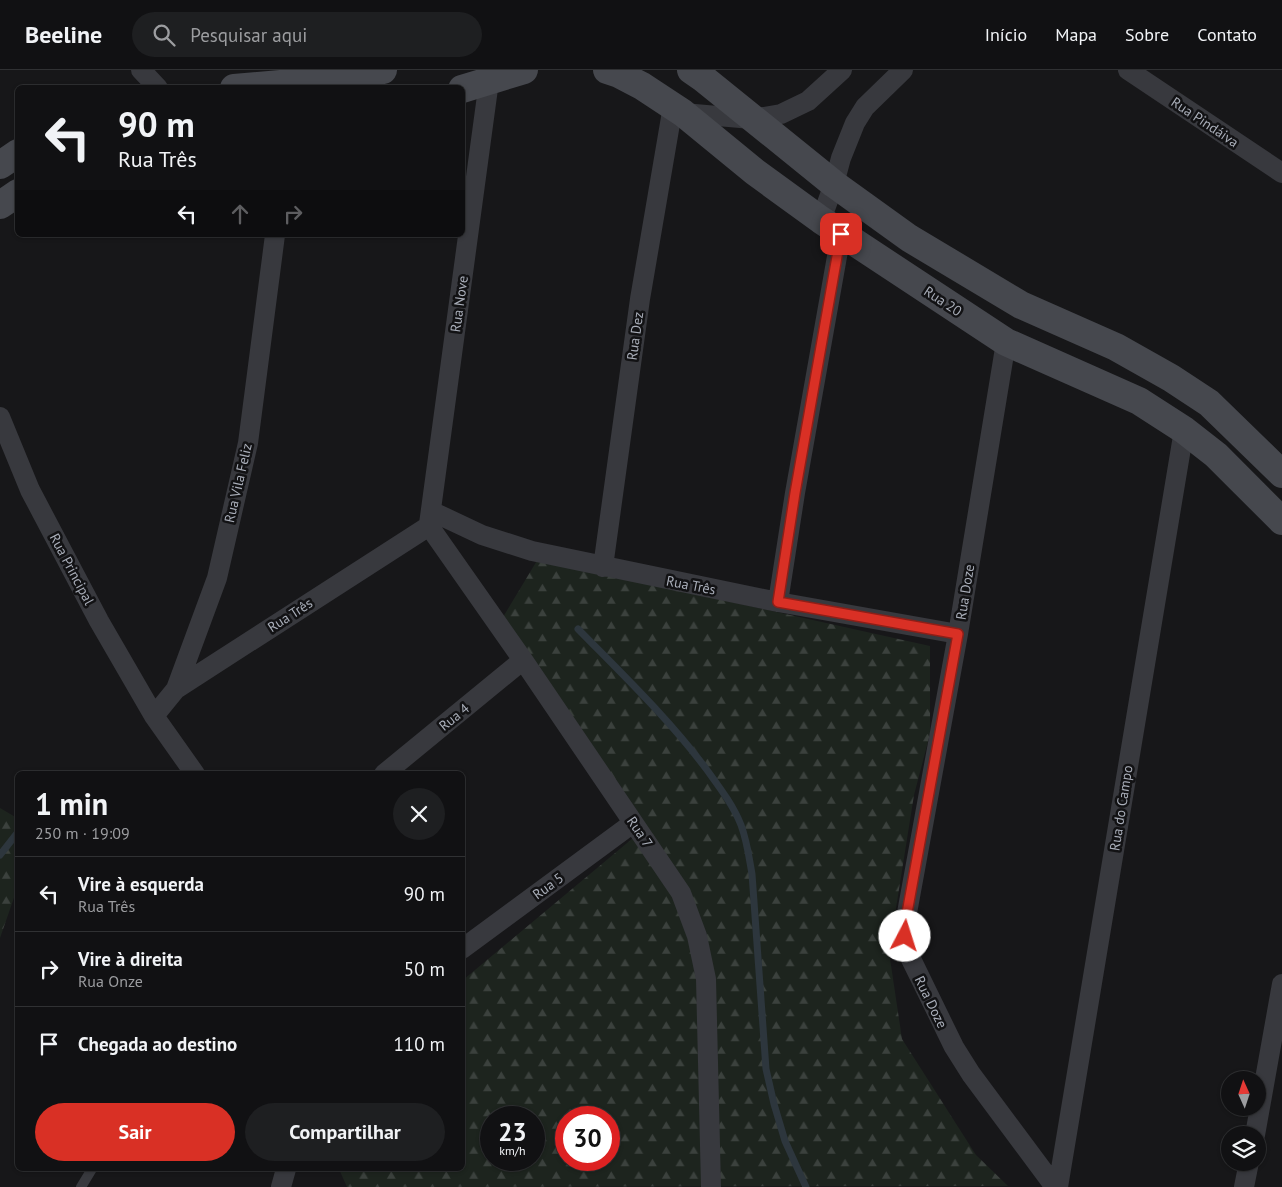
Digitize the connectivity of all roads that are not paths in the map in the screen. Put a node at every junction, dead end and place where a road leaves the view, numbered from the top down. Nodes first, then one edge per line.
1 (141, 70) edge
2 (383, 70) edge
3 (524, 70) edge
4 (607, 70) edge
5 (691, 70) edge
6 (842, 70) edge
7 (904, 70) edge
8 (1128, 70) edge
9 (489, 81) junction
10 (155, 85) edge
11 (292, 85) edge
12 (465, 88) edge
13 (678, 109) junction
14 (752, 119) junction
15 (15, 155) edge
16 (0, 165) edge
17 (1282, 173) edge
18 (834, 184) junction
19 (15, 195) edge
20 (0, 205) edge
21 (831, 227) junction
22 (275, 237) edge
23 (1006, 342) junction
24 (0, 417) edge
25 (1184, 430) junction
26 (1282, 474) edge
27 (430, 519) junction
28 (1282, 521) edge
29 (603, 567) junction
30 (778, 602) junction
31 (958, 634) junction
32 (523, 660) junction
33 (176, 689) junction
34 (154, 716) junction
35 (193, 771) edge
36 (388, 771) edge
37 (633, 823) junction
38 (465, 947) edge
39 (1282, 984) edge
40 (1257, 1126) edge
41 (91, 1171) edge
42 (285, 1171) edge
43 (1247, 1171) edge
44 (81, 1187) edge
45 (281, 1187) edge
46 (711, 1187) edge
47 (1057, 1187) edge
48 (1244, 1187) edge

1 - 10 street
2 - 11 street
3 - 9 street
4 - 13 street, Rua 20
5 - 14 street
6 - 14 street
7 - 18 street
8 - 17 street, Rua Pindáiva
9 - 12 street
9 - 27 street, Rua Nove
13 - 14 street
13 - 21 street, Rua 20
13 - 29 street, Rua Dez
14 - 18 street
15 - 16 street
18 - 21 street
18 - 26 street
19 - 20 street
21 - 23 street, Rua 20
21 - 30 street
22 - 33 street, Rua Vila Feliz
23 - 25 street, Rua 20
23 - 31 street, Rua Doze
24 - 34 street, Rua Principal
25 - 28 street, Rua 20
25 - 47 street, Rua do Campo
27 - 29 street, Rua Três
27 - 32 street, Rua 7
27 - 33 street, Rua Três
29 - 30 street, Rua Três
30 - 31 street, Rua Três
31 - 47 street, Rua Doze
32 - 36 street, Rua 4
32 - 37 street, Rua 7
33 - 34 street, Rua Vila Feliz
34 - 35 street, Rua Principal
37 - 38 street, Rua 5
37 - 46 street, Rua 7
39 - 40 street
41 - 44 lane
42 - 45 street
43 - 48 street

